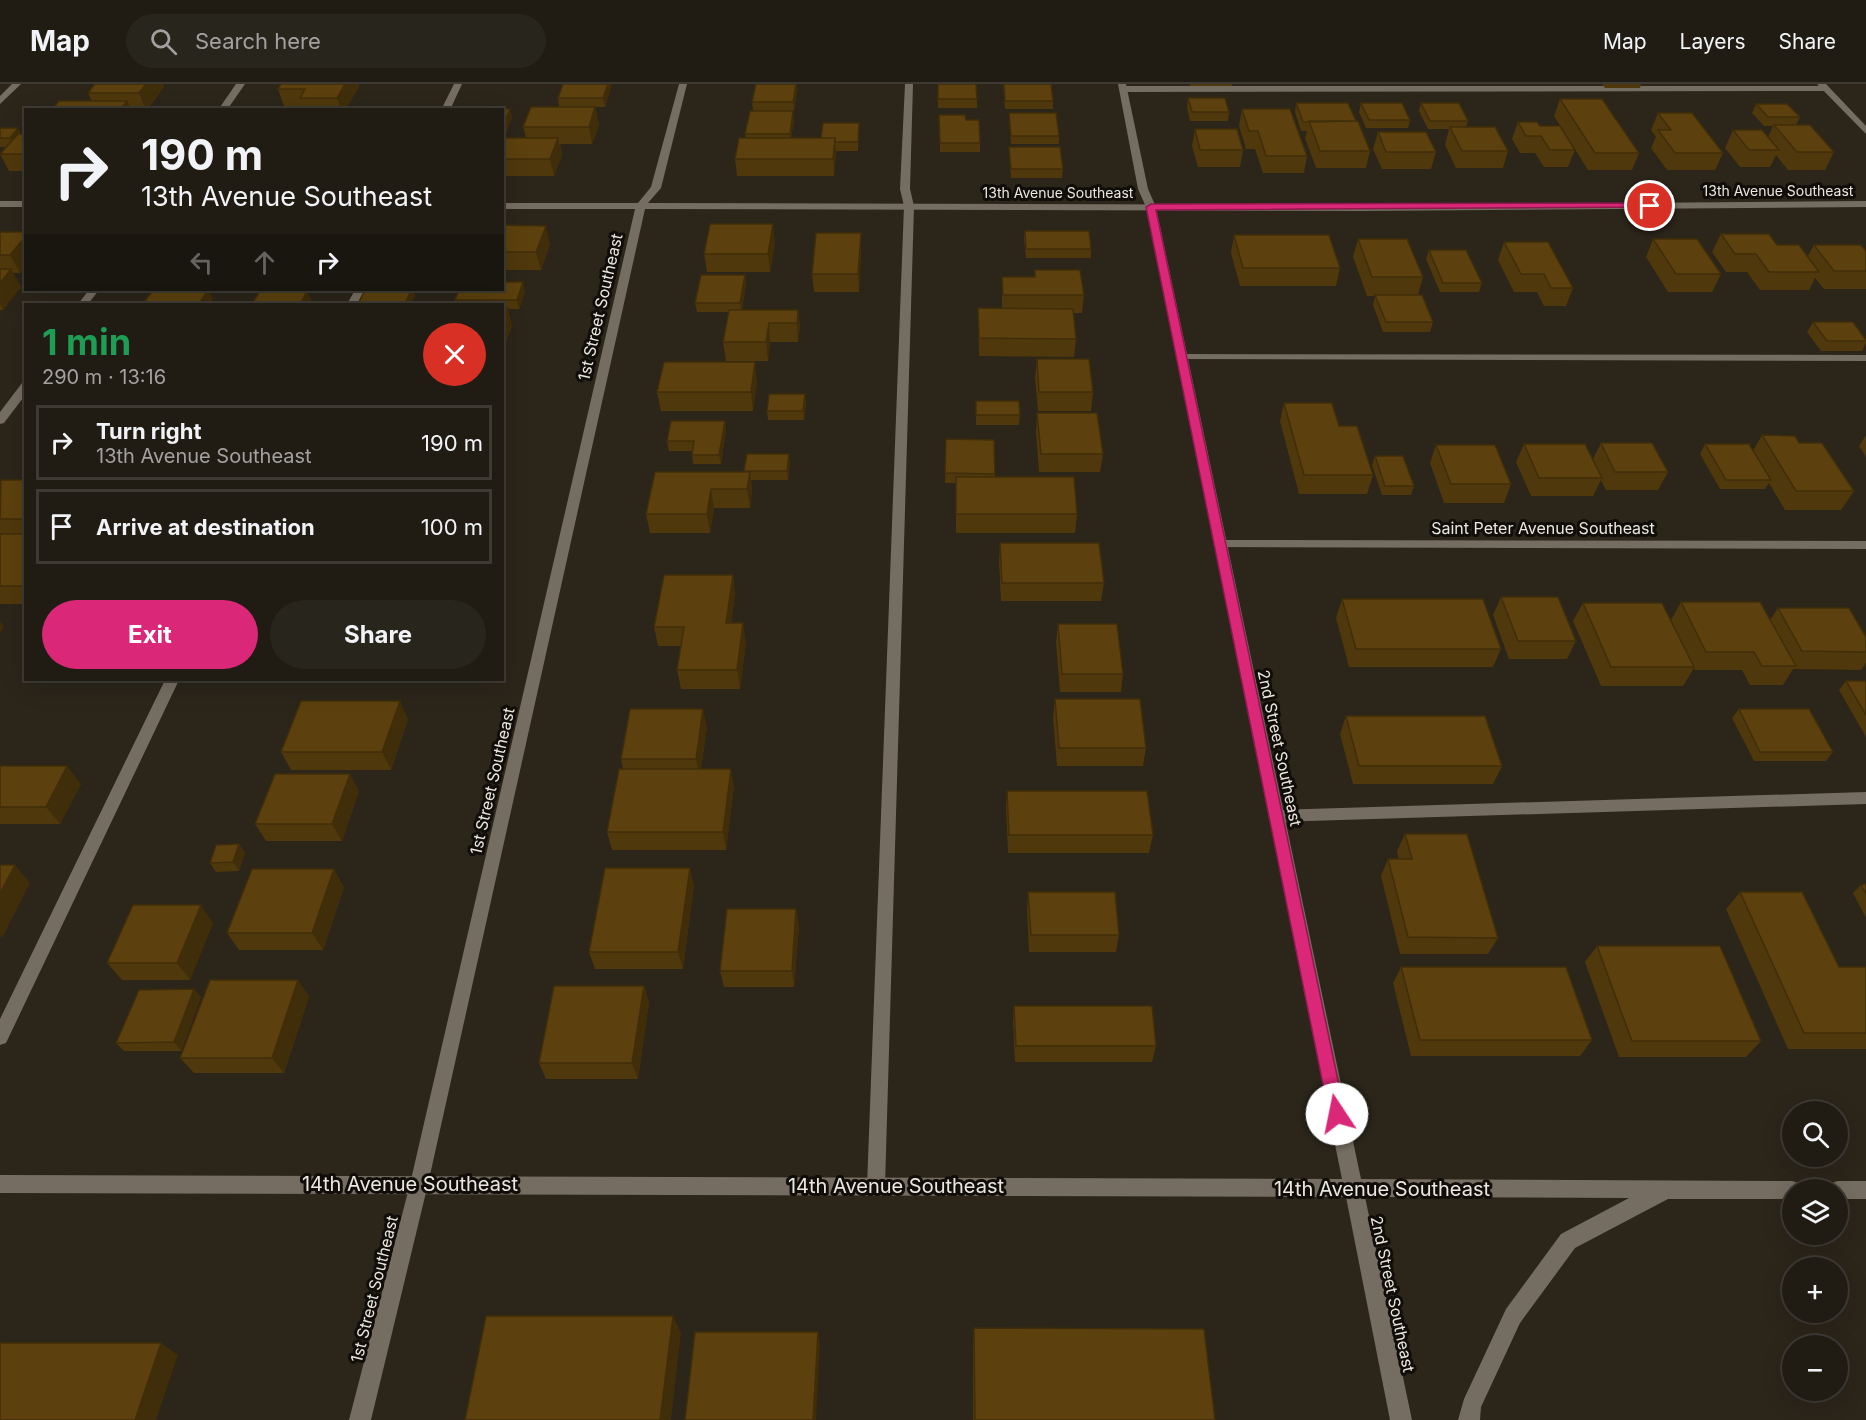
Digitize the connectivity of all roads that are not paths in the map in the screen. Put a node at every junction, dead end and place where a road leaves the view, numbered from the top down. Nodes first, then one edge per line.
1 (17, 84) edge
2 (241, 84) edge
3 (458, 84) edge
4 (684, 84) edge
5 (909, 84) edge
6 (1123, 86) edge
7 (1823, 87) edge
8 (0, 101) edge
9 (223, 108) edge
10 (446, 108) edge
11 (1866, 131) edge
12 (0, 204) edge
13 (24, 204) edge
14 (1866, 204) edge
15 (504, 206) edge
16 (641, 206) junction
17 (909, 206) junction
18 (1151, 207) junction
19 (1182, 357) junction
20 (1866, 358) edge
21 (24, 388) edge
22 (0, 420) edge
23 (1220, 544) junction
24 (1866, 545) edge
25 (172, 681) edge
26 (1866, 798) edge
27 (1276, 816) junction
28 (0, 1037) edge
29 (0, 1184) edge
30 (419, 1184) junction
31 (876, 1186) junction
32 (1352, 1188) junction
33 (1848, 1190) edge
34 (1866, 1190) edge
35 (1663, 1191) junction
36 (1782, 1191) edge
37 (360, 1420) edge
38 (1401, 1420) edge
39 (1470, 1420) edge

1 - 8 street
2 - 9 street
3 - 10 street
4 - 16 street, 1st Street Southeast
5 - 17 street
6 - 7 street
6 - 18 street, 2nd Street Southeast
7 - 11 street
12 - 13 street
14 - 18 street, 13th Avenue Southeast
15 - 16 street, 13th Avenue Southeast
16 - 17 street, 13th Avenue Southeast
16 - 30 street, 1st Street Southeast
17 - 18 street, 13th Avenue Southeast
17 - 31 street
18 - 19 street, 2nd Street Southeast
19 - 20 street
19 - 23 street, 2nd Street Southeast
21 - 22 street
23 - 24 street, Saint Peter Avenue Southeast
23 - 27 street, 2nd Street Southeast
25 - 28 street
26 - 27 street
27 - 32 street, 2nd Street Southeast
29 - 30 street, 14th Avenue Southeast
30 - 31 street, 14th Avenue Southeast
30 - 37 street, 1st Street Southeast
31 - 32 street, 14th Avenue Southeast
32 - 35 street, 14th Avenue Southeast
32 - 38 street, 2nd Street Southeast
33 - 34 street
35 - 36 street, 14th Avenue Southeast
35 - 39 street

